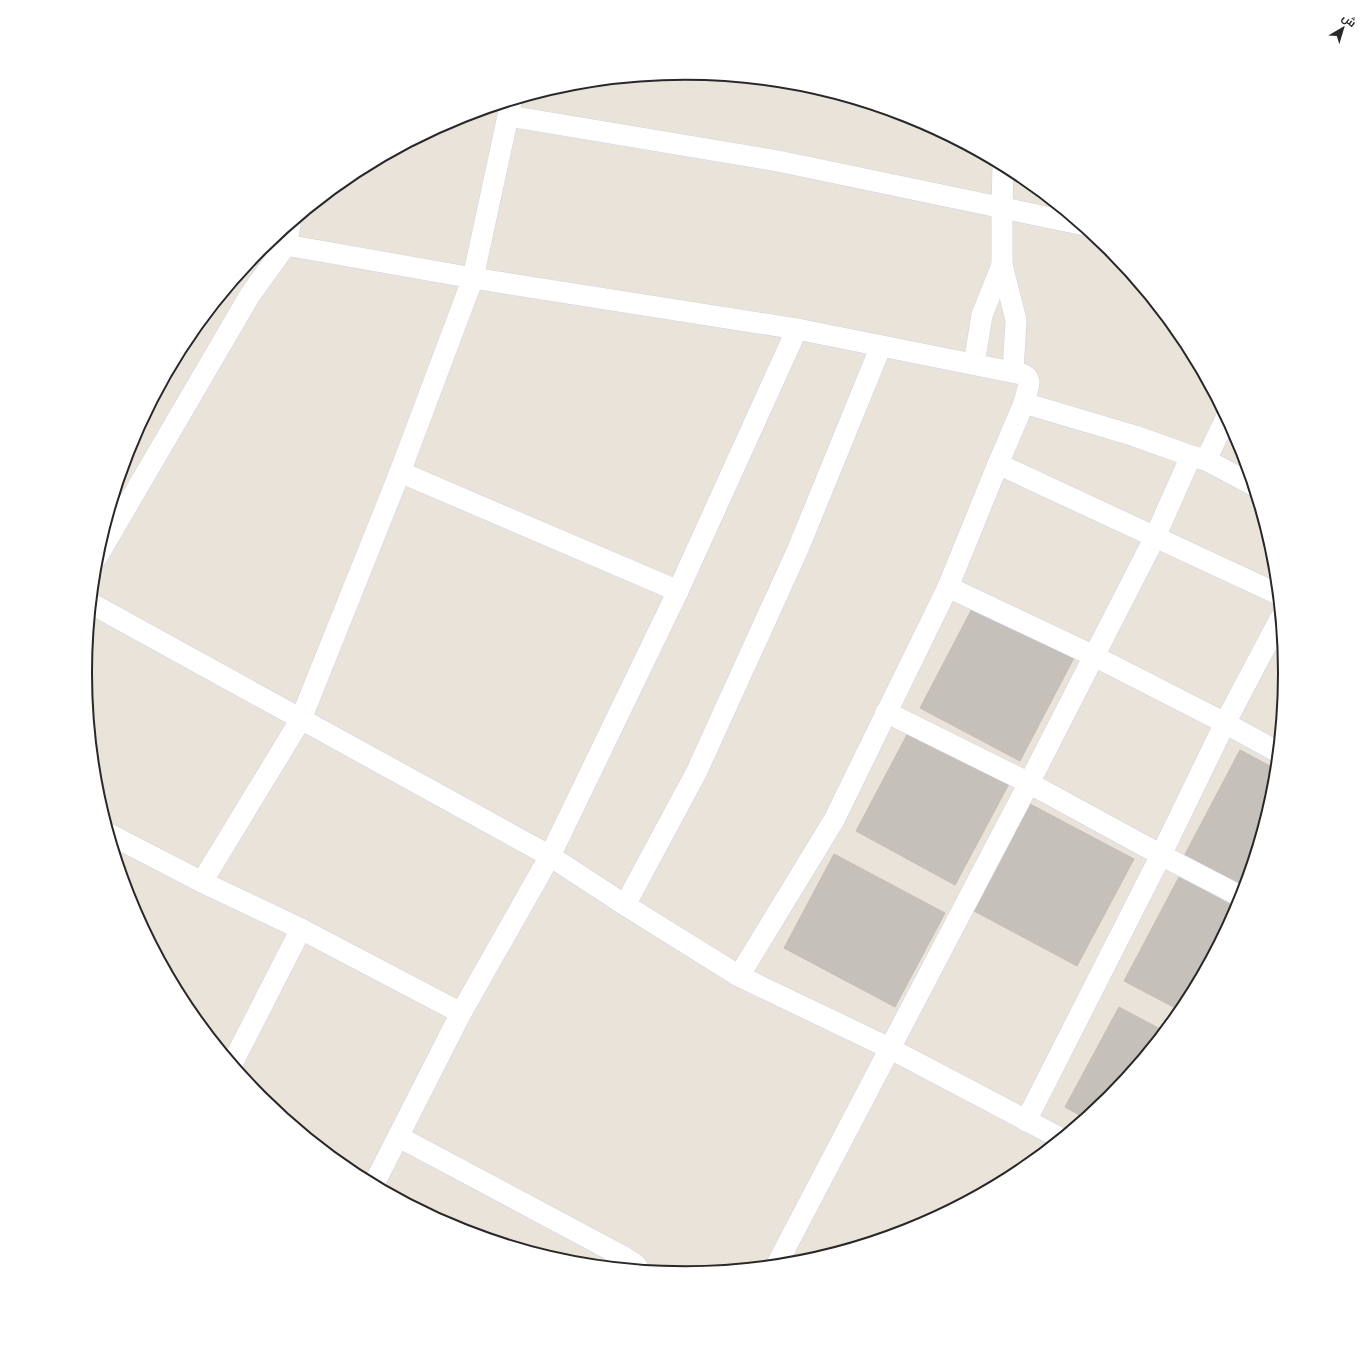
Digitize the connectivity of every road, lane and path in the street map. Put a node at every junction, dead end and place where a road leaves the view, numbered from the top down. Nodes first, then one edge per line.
1 (510, 109) edge
2 (1003, 172) edge
3 (1002, 207) junction
4 (1069, 222) edge
5 (278, 244) edge
6 (1002, 264) junction
7 (473, 278) junction
8 (797, 329) junction
9 (881, 346) junction
10 (974, 364) junction
11 (1012, 372) junction
12 (1024, 403) junction
13 (1222, 423) edge
14 (1198, 458) junction
15 (998, 464) junction
16 (400, 472) junction
17 (1247, 483) edge
18 (109, 536) edge
19 (1155, 537) junction
20 (948, 587) junction
21 (678, 591) junction
22 (1272, 591) edge
23 (97, 607) edge
24 (1276, 626) edge
25 (1094, 656) junction
26 (886, 712) junction
27 (301, 719) junction
28 (1225, 723) junction
29 (1273, 749) edge
30 (1029, 783) junction
31 (118, 844) edge
32 (1161, 855) junction
33 (550, 856) junction
34 (202, 882) junction
35 (1235, 894) edge
36 (625, 905) junction
37 (300, 929) junction
38 (739, 976) junction
39 (461, 1013) junction
40 (889, 1048) junction
41 (234, 1057) edge
42 (1026, 1121) junction
43 (399, 1137) junction
44 (1052, 1138) edge
45 (377, 1179) edge
46 (780, 1258) edge
47 (635, 1264) edge

1 - 3 street
1 - 7 street
2 - 3 street
3 - 4 street
3 - 6 street
5 - 7 street
5 - 18 street
6 - 10 street
6 - 11 street
7 - 8 street
7 - 16 street
8 - 9 street
8 - 21 street
9 - 10 street
9 - 36 street
10 - 11 street
11 - 12 street
12 - 14 street
12 - 15 street
13 - 14 street
14 - 17 street
14 - 19 street
15 - 19 street
15 - 20 street
16 - 21 street
16 - 27 street
19 - 22 street
19 - 25 street
20 - 25 street
20 - 26 street
21 - 33 street
23 - 27 street
24 - 28 street
25 - 28 street
25 - 30 street
26 - 30 street
26 - 38 street
27 - 33 street
27 - 34 street
28 - 29 street
28 - 32 street
30 - 32 street
30 - 40 street
31 - 34 street
32 - 35 street
32 - 42 street
33 - 36 street
33 - 39 street
34 - 37 street
36 - 38 street
37 - 39 street
37 - 41 street
38 - 40 street
39 - 43 street
40 - 42 street
40 - 46 street
42 - 44 street
43 - 45 street
43 - 47 street

